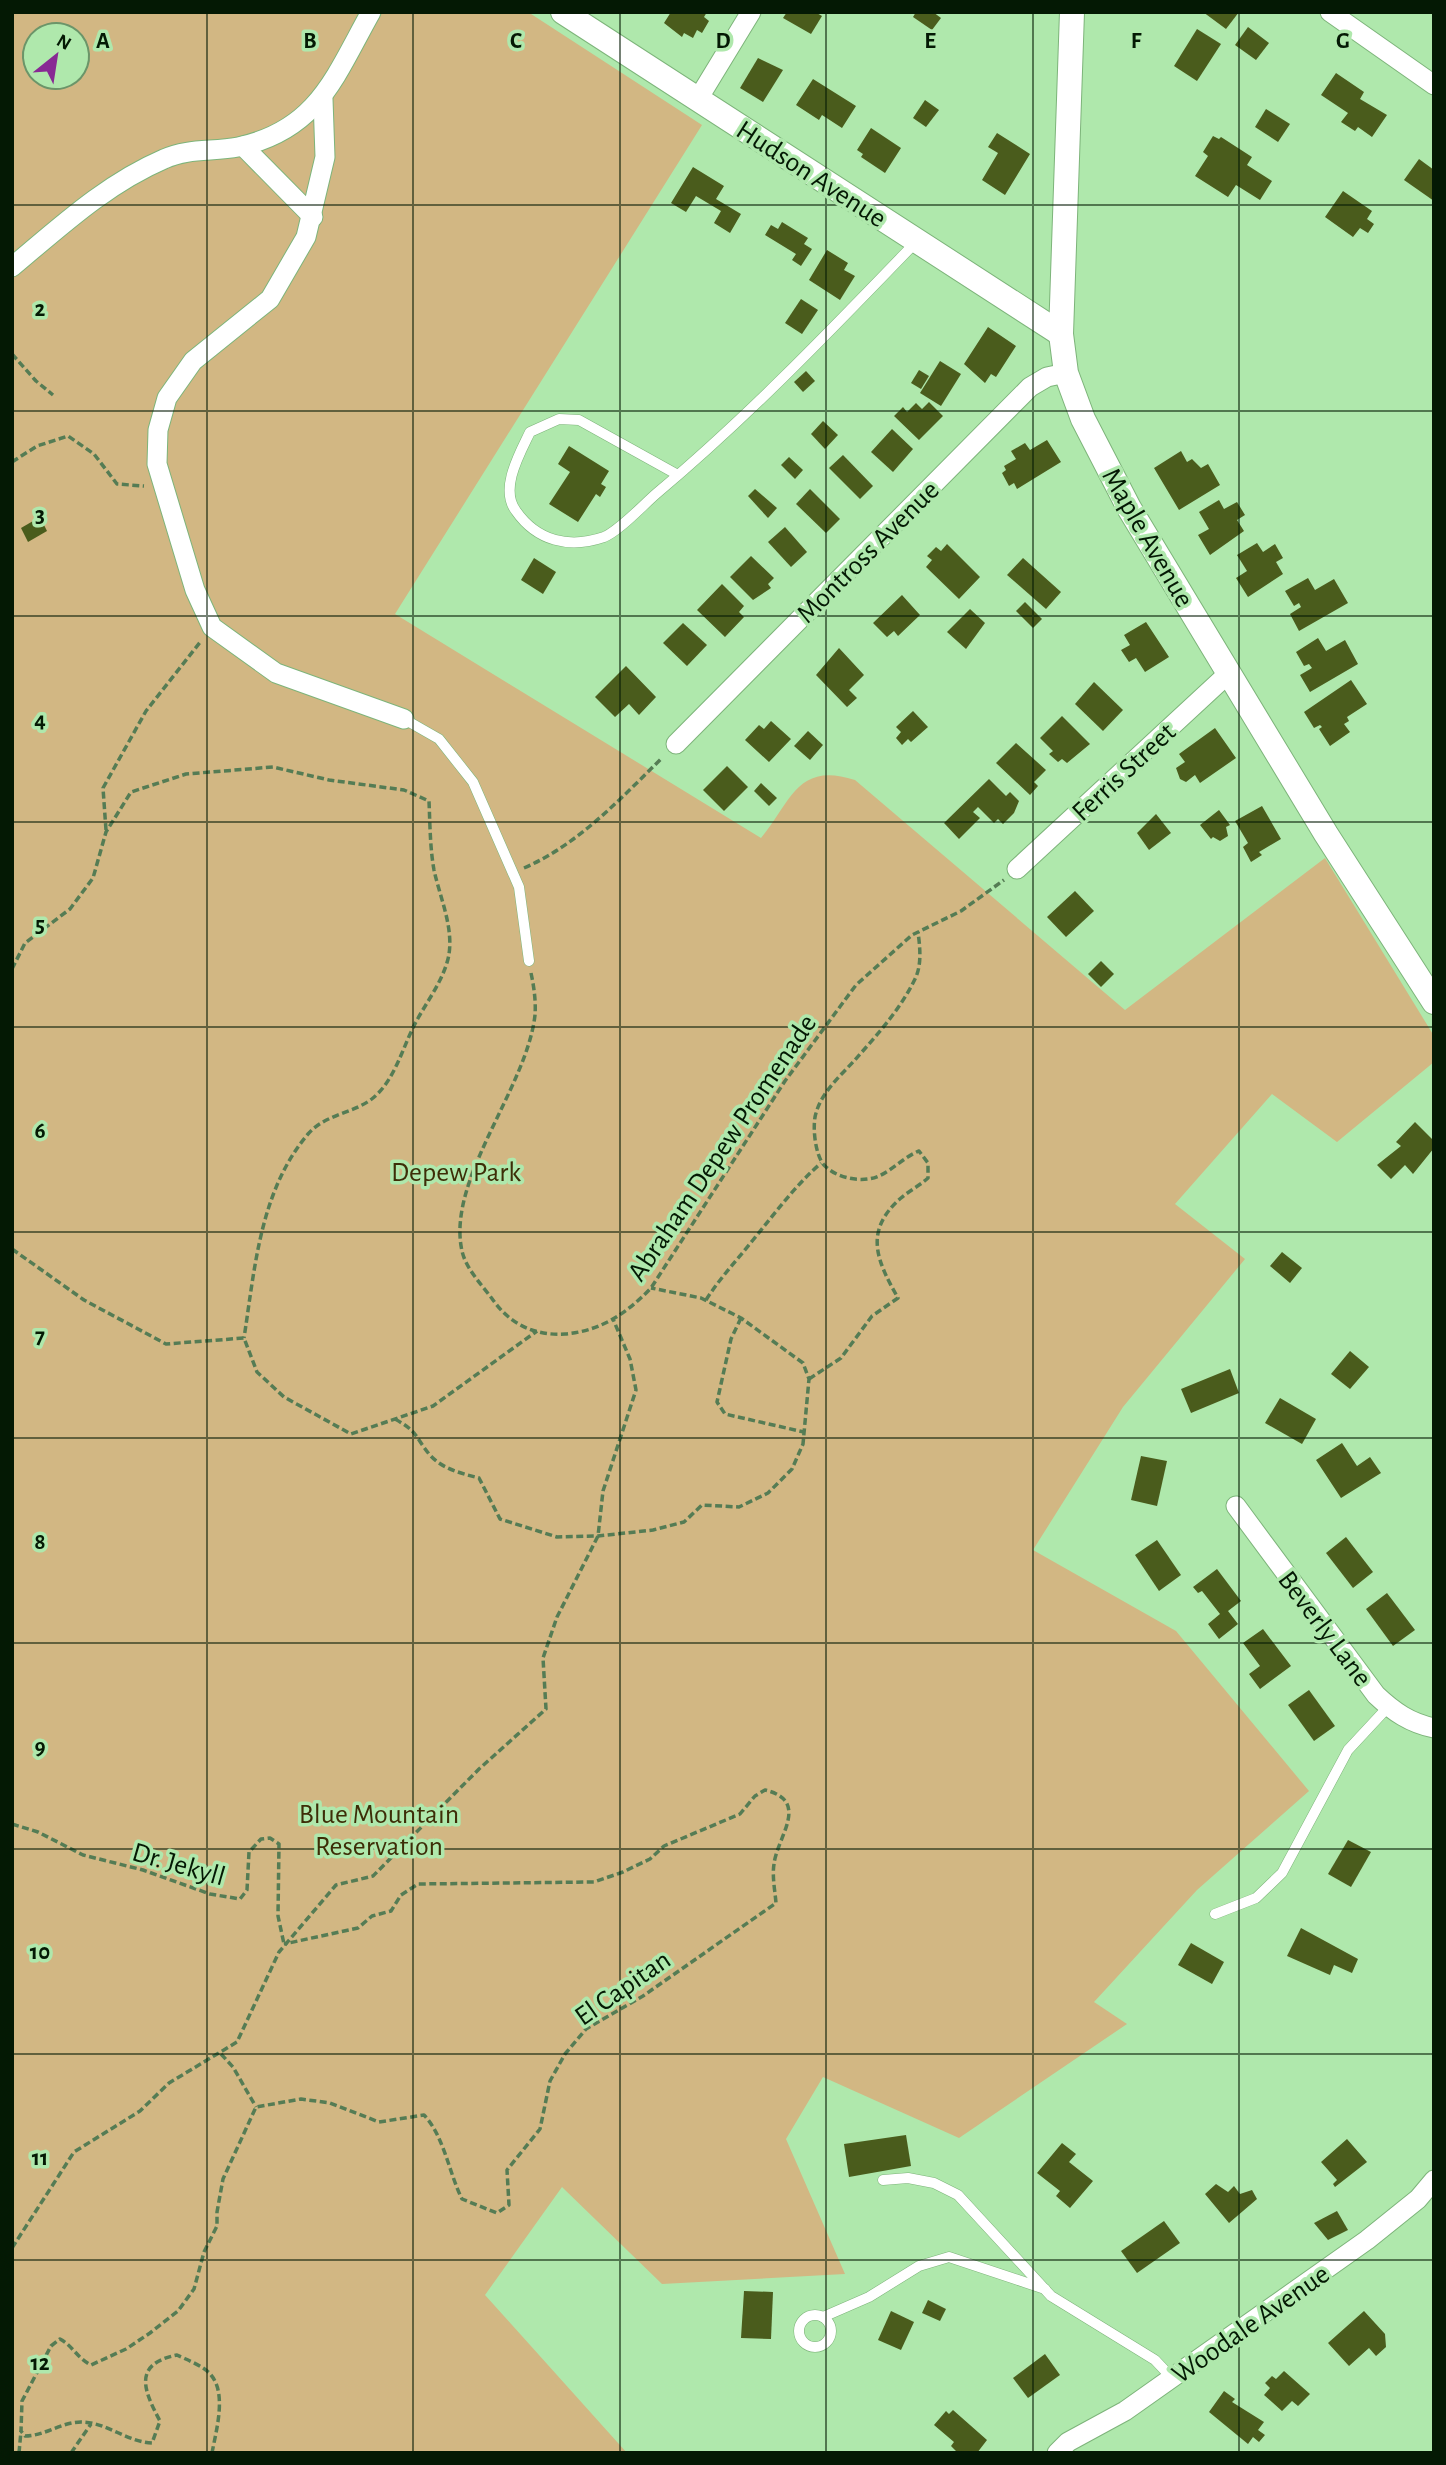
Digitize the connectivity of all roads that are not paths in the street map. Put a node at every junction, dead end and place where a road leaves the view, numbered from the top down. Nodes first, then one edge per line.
1 (371, 12) edge
2 (563, 12) edge
3 (751, 12) edge
4 (1072, 12) edge
5 (1330, 12) edge
6 (1434, 85) edge
7 (323, 99) junction
8 (698, 99) junction
9 (243, 146) junction
10 (313, 217) junction
11 (916, 242) junction
12 (12, 267) edge
13 (1061, 334) junction
14 (1066, 373) junction
15 (678, 475) junction
16 (1230, 673) junction
17 (404, 719) joint
18 (676, 744) road end
19 (1017, 869) road end
20 (529, 961) road end
21 (1434, 1002) edge
22 (1236, 1506) dead end
23 (1388, 1707) junction
24 (1434, 1728) edge
25 (1215, 1914) dead end
26 (883, 2180) dead end
27 (1434, 2180) edge
28 (1045, 2289) junction
29 (823, 2317) dead end
30 (1172, 2378) junction
31 (1057, 2453) edge

1 - 7 street
2 - 8 street, Hudson Avenue
3 - 8 street
4 - 13 street, Maple Avenue
5 - 6 street
7 - 9 street
7 - 10 street
8 - 11 street, Hudson Avenue
9 - 10 street
9 - 12 street
10 - 17 street
11 - 13 street, Hudson Avenue
11 - 15 lane
13 - 14 street, Maple Avenue
14 - 16 street, Maple Avenue
14 - 18 street, Montross Avenue
15 - 15 lane
16 - 19 street, Ferris Street
16 - 21 street, Maple Avenue
17 - 20 lane
22 - 23 street, Beverly Lane
23 - 24 street, Beverly Lane
23 - 25 lane
26 - 28 lane
27 - 30 street, Woodale Avenue
28 - 29 lane
28 - 30 lane
30 - 31 street, Woodale Avenue

